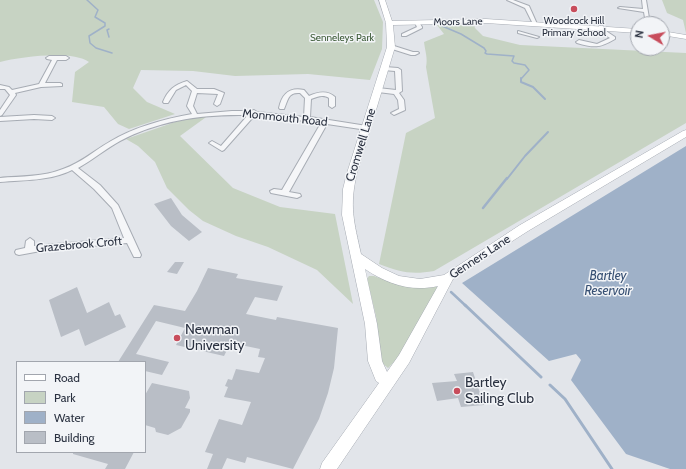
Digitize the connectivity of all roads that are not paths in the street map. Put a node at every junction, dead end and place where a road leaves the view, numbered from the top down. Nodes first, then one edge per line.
1 (382, 0) edge
2 (509, 0) edge
3 (644, 0) edge
4 (619, 8) dead end
5 (646, 11) junction
6 (647, 16) edge
7 (390, 23) junction
8 (417, 23) junction
9 (526, 24) junction
10 (535, 24) junction
11 (601, 27) junction
12 (630, 30) edge
13 (520, 32) dead end
14 (528, 33) junction
15 (404, 35) dead end
16 (670, 36) edge
17 (686, 36) edge
18 (537, 37) dead end
19 (579, 42) dead end
20 (391, 46) junction
21 (416, 53) dead end
22 (49, 58) dead end
23 (55, 58) junction
24 (66, 58) dead end
25 (385, 69) junction
26 (41, 85) junction
27 (60, 86) dead end
28 (0, 87) edge
29 (378, 90) junction
30 (194, 91) junction
31 (11, 92) junction
32 (396, 93) junction
33 (308, 98) junction
34 (166, 102) dead end
35 (217, 104) dead end
36 (332, 106) dead end
37 (282, 108) dead end
38 (254, 112) junction
39 (394, 113) dead end
40 (0, 114) edge
41 (195, 115) junction
42 (52, 118) dead end
43 (0, 119) edge
44 (307, 119) junction
45 (325, 122) junction
46 (366, 128) junction
47 (686, 133) edge
48 (212, 143) dead end
49 (74, 168) junction
50 (0, 180) edge
51 (274, 191) dead end
52 (284, 194) junction
53 (297, 196) dead end
54 (30, 240) dead end
55 (129, 240) junction
56 (29, 250) junction
57 (19, 252) dead end
58 (137, 255) dead end
59 (356, 257) junction
60 (446, 279) junction
61 (388, 382) junction
62 (328, 469) edge

1 - 7 street, Cromwell Lane
2 - 10 street
3 - 5 street
4 - 5 street
5 - 6 street
7 - 8 street, Moors Lane
7 - 20 street, Cromwell Lane
8 - 9 street, Moors Lane
8 - 15 street
9 - 10 street, Moors Lane
9 - 14 street
10 - 11 street, Moors Lane
11 - 12 street, Moors Lane
11 - 19 street
13 - 14 street
14 - 18 street
16 - 17 street
20 - 21 street
20 - 25 street, Cromwell Lane
22 - 23 street
23 - 24 street
23 - 26 street
25 - 29 street, Cromwell Lane
25 - 32 street
26 - 27 street
26 - 31 street
28 - 31 street
29 - 32 street
29 - 46 street, Cromwell Lane
30 - 34 street
30 - 35 street
30 - 41 street
31 - 40 street
32 - 39 street
33 - 36 street
33 - 37 street
33 - 44 street
38 - 41 street, Monmouth Road
38 - 44 street, Monmouth Road
38 - 48 street
41 - 49 street, Monmouth Road
42 - 43 street
44 - 45 street, Monmouth Road
45 - 46 street, Monmouth Road
45 - 52 street
46 - 59 street, Cromwell Lane
47 - 60 street, Genners Lane
49 - 50 street, Monmouth Road
49 - 55 street, Grazebrook Croft
51 - 52 street
52 - 53 street
54 - 56 street, Grazebrook Croft
55 - 56 street, Grazebrook Croft
55 - 58 street, Grazebrook Croft
56 - 57 street, Grazebrook Croft
59 - 60 street
59 - 61 street, Cromwell Lane
60 - 61 street, Genners Lane
61 - 62 street, Genners Lane

